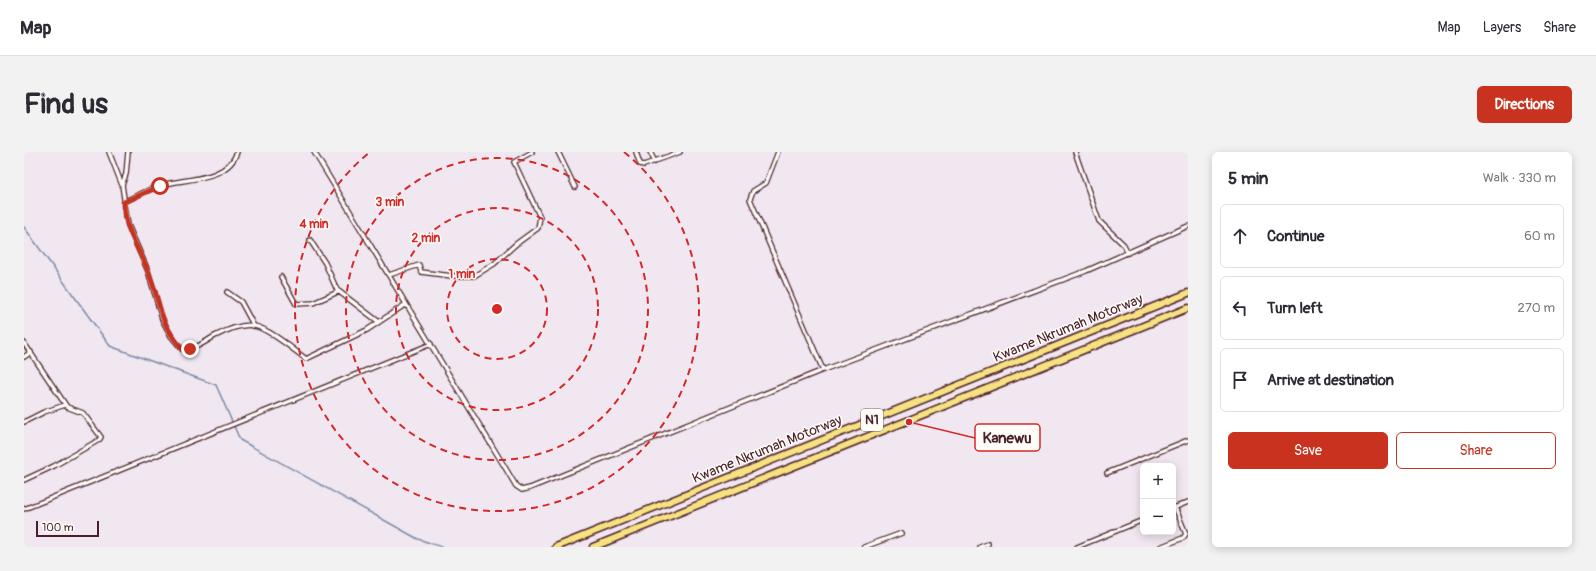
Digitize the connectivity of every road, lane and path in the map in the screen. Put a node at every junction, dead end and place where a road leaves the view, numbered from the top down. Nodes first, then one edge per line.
1 (109, 152) edge
2 (128, 152) edge
3 (237, 152) edge
4 (314, 152) edge
5 (532, 152) edge
6 (558, 152) edge
7 (636, 152) edge
8 (650, 152) edge
9 (680, 152) edge
10 (778, 152) edge
11 (1075, 152) edge
12 (655, 162) junction
13 (122, 186) junction
14 (575, 187) dead end
15 (124, 202) junction
16 (1188, 226) edge
17 (310, 240) dead end
18 (1128, 253) junction
19 (388, 275) junction
20 (281, 277) dead end
21 (227, 292) dead end
22 (338, 292) junction
23 (1188, 293) edge
24 (406, 304) junction
25 (1188, 308) edge
26 (379, 322) junction
27 (254, 326) junction
28 (24, 343) edge
29 (431, 344) junction
30 (31, 352) junction
31 (24, 357) edge
32 (823, 370) junction
33 (65, 405) junction
34 (24, 422) edge
35 (1188, 440) edge
36 (1107, 473) dead end
37 (24, 480) edge
38 (1188, 502) edge
39 (1176, 507) edge
40 (24, 509) edge
41 (1176, 512) edge
42 (1140, 521) edge
43 (902, 533) dead end
44 (988, 544) dead end
45 (556, 547) edge
46 (593, 547) edge
47 (864, 547) edge
48 (980, 547) edge
49 (1077, 547) edge
50 (1160, 547) edge

1 - 13 street
2 - 13 street
3 - 15 street
4 - 19 street
5 - 19 street
6 - 14 street
7 - 12 street
8 - 12 street
9 - 12 street
10 - 32 street
11 - 18 street
13 - 15 street
15 - 27 street
16 - 18 street
17 - 22 street
18 - 32 street
19 - 24 street
20 - 22 street
21 - 27 street
22 - 26 street
23 - 45 highway, Kwame Nkrumah Motorway / N1
24 - 26 street
24 - 29 street
25 - 46 highway, Kwame Nkrumah Motorway / N1
26 - 27 street
28 - 30 street
29 - 32 street
29 - 40 street
30 - 31 street
30 - 33 street
33 - 34 street
33 - 37 street
35 - 36 street
38 - 39 street
41 - 50 street
42 - 49 street
43 - 47 street
44 - 48 street

